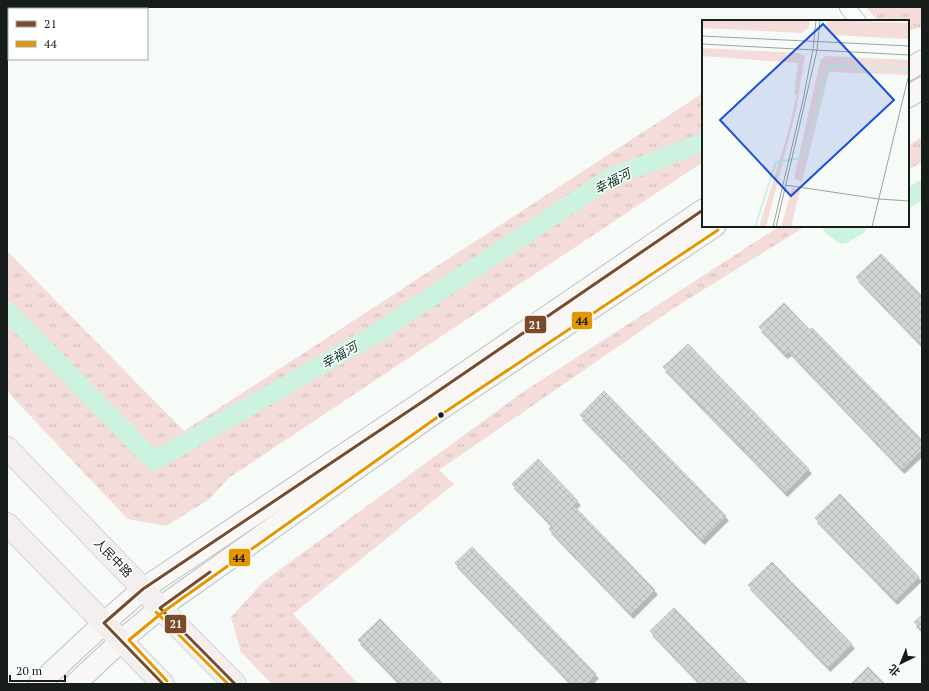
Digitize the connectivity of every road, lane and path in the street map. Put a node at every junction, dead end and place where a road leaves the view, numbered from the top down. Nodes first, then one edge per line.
1 (847, 7) edge
2 (857, 20) edge
3 (922, 61) edge
4 (909, 69) edge
5 (702, 211) edge
6 (714, 227) edge
7 (7, 448) edge
8 (7, 524) edge
9 (143, 589) junction
10 (160, 608) junction
11 (104, 623) junction
12 (122, 640) junction
13 (39, 684) edge
14 (75, 684) edge
15 (163, 684) edge
16 (235, 684) edge

1 - 2 street
3 - 4 main road
5 - 9 main road
6 - 10 main road
7 - 9 main road, 人民中路
8 - 11 main road
9 - 10 main road, 人民中路
9 - 11 main road
10 - 12 main road
10 - 16 main road, 人民中路
11 - 12 main road
11 - 13 main road
12 - 14 main road
12 - 15 main road

